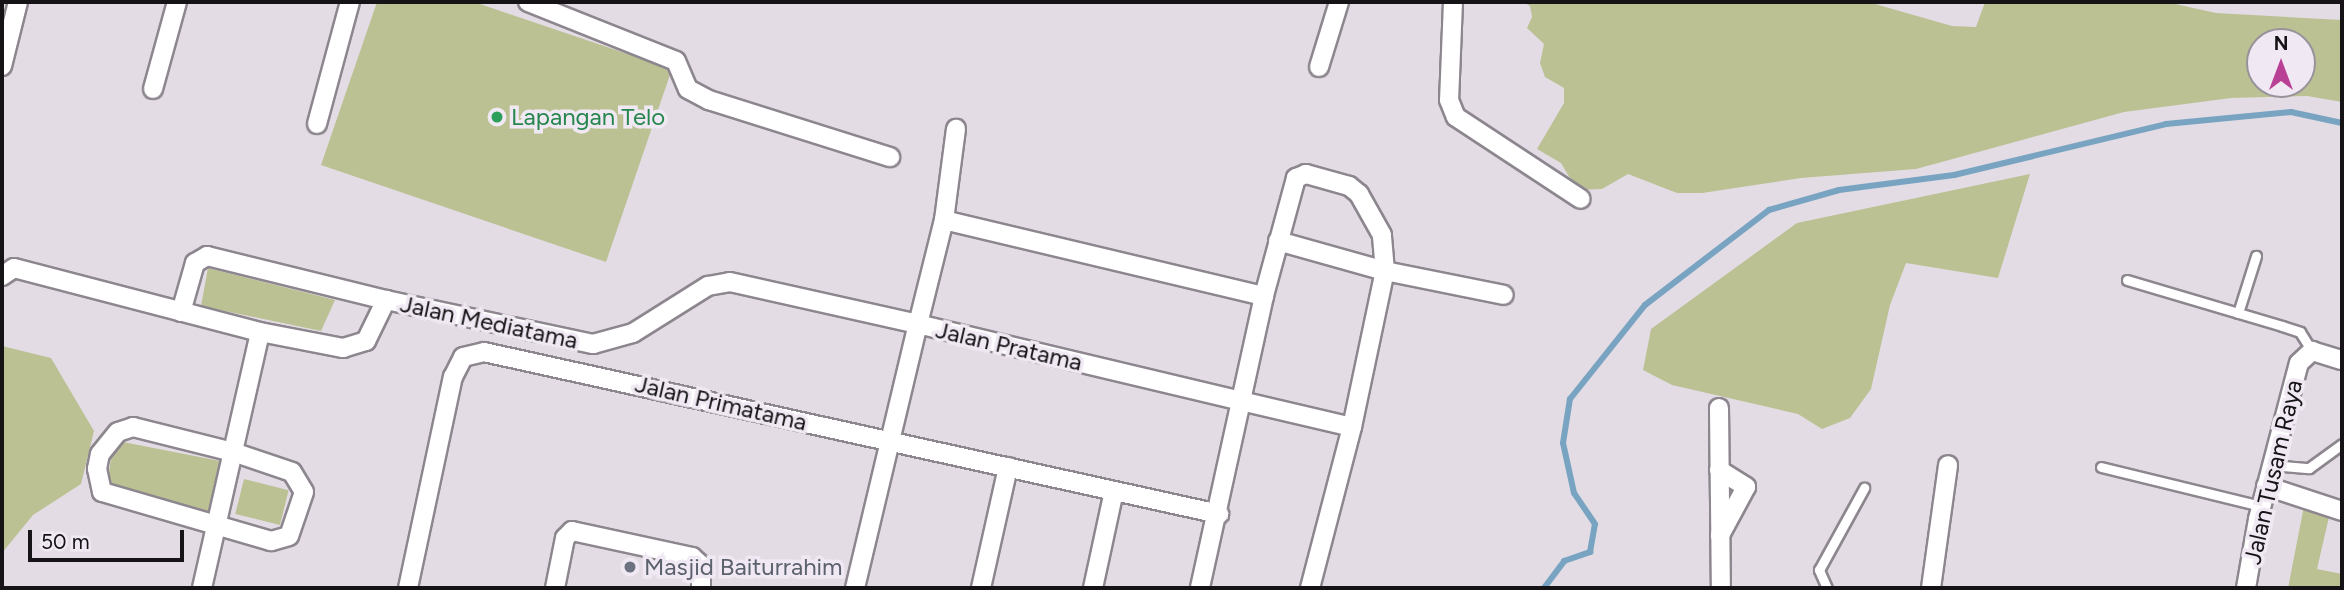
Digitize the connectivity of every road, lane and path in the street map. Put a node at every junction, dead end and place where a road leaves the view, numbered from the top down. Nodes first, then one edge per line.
1 (18, 2) edge
2 (177, 2) edge
3 (350, 2) edge
4 (528, 2) edge
5 (1339, 2) edge
6 (1453, 2) edge
7 (2, 66) edge
8 (1319, 67) dead end
9 (153, 89) dead end
10 (317, 124) dead end
11 (956, 130) dead end
12 (890, 157) dead end
13 (1581, 199) dead end
14 (944, 220) junction
15 (1278, 241) junction
16 (2256, 256) dead end
17 (1385, 271) junction
18 (2, 276) edge
19 (2126, 280) dead end
20 (1504, 295) dead end
21 (1264, 296) junction
22 (386, 300) junction
23 (181, 312) junction
24 (2238, 313) junction
25 (918, 324) junction
26 (260, 332) junction
27 (2312, 351) junction
28 (2342, 360) edge
29 (1241, 401) junction
30 (1719, 408) dead end
31 (1352, 427) junction
32 (888, 440) junction
33 (2342, 444) edge
34 (233, 452) junction
35 (1948, 465) dead end
36 (2271, 465) junction
37 (1008, 467) junction
38 (2101, 467) dead end
39 (1719, 470) junction
40 (2266, 486) junction
41 (1864, 488) dead end
42 (1114, 491) junction
43 (2261, 506) junction
44 (2342, 511) edge
45 (1219, 514) junction
46 (216, 525) junction
47 (1719, 537) junction
48 (202, 588) edge
49 (408, 588) edge
50 (555, 588) edge
51 (701, 588) edge
52 (855, 588) edge
53 (981, 588) edge
54 (1093, 588) edge
55 (1200, 588) edge
56 (1310, 588) edge
57 (1721, 588) edge
58 (1826, 588) edge
59 (1931, 588) edge
60 (2246, 588) edge

1 - 7 street
2 - 9 street
3 - 10 street
4 - 12 street
5 - 8 street
6 - 13 street
11 - 14 street
14 - 21 street
14 - 25 street
15 - 17 street
15 - 17 street
15 - 21 street
16 - 24 lane
17 - 20 street
17 - 31 street
18 - 23 street, Jalan Mediatama
19 - 24 lane
21 - 29 street
22 - 23 street, Jalan Mediatama
22 - 25 street, Jalan Mediatama
22 - 26 street, Jalan Mediatama
23 - 26 street, Jalan Mediatama
24 - 27 lane
25 - 29 street, Jalan Pratama
25 - 32 street, Jalan Pratama
26 - 34 street
27 - 28 street, Jalan Tusam Raya
27 - 36 street, Jalan Tusam Raya
29 - 31 street, Jalan Pratama
29 - 45 street
30 - 39 street
31 - 56 street
32 - 37 street, Jalan Primatama
32 - 49 street, Jalan Primatama
32 - 52 street, Jalan Pratama
33 - 36 lane
34 - 46 street
34 - 46 street
34 - 46 street
35 - 59 street
36 - 40 street, Jalan Tusam Raya
37 - 42 street, Jalan Primatama
37 - 53 street
38 - 43 lane
39 - 47 street
39 - 47 street
40 - 43 street, Jalan Tusam Raya
40 - 44 street
41 - 58 lane
42 - 45 street
42 - 54 street
43 - 60 street, Jalan Tusam Raya
45 - 55 street
46 - 48 street
47 - 57 street
50 - 51 street

